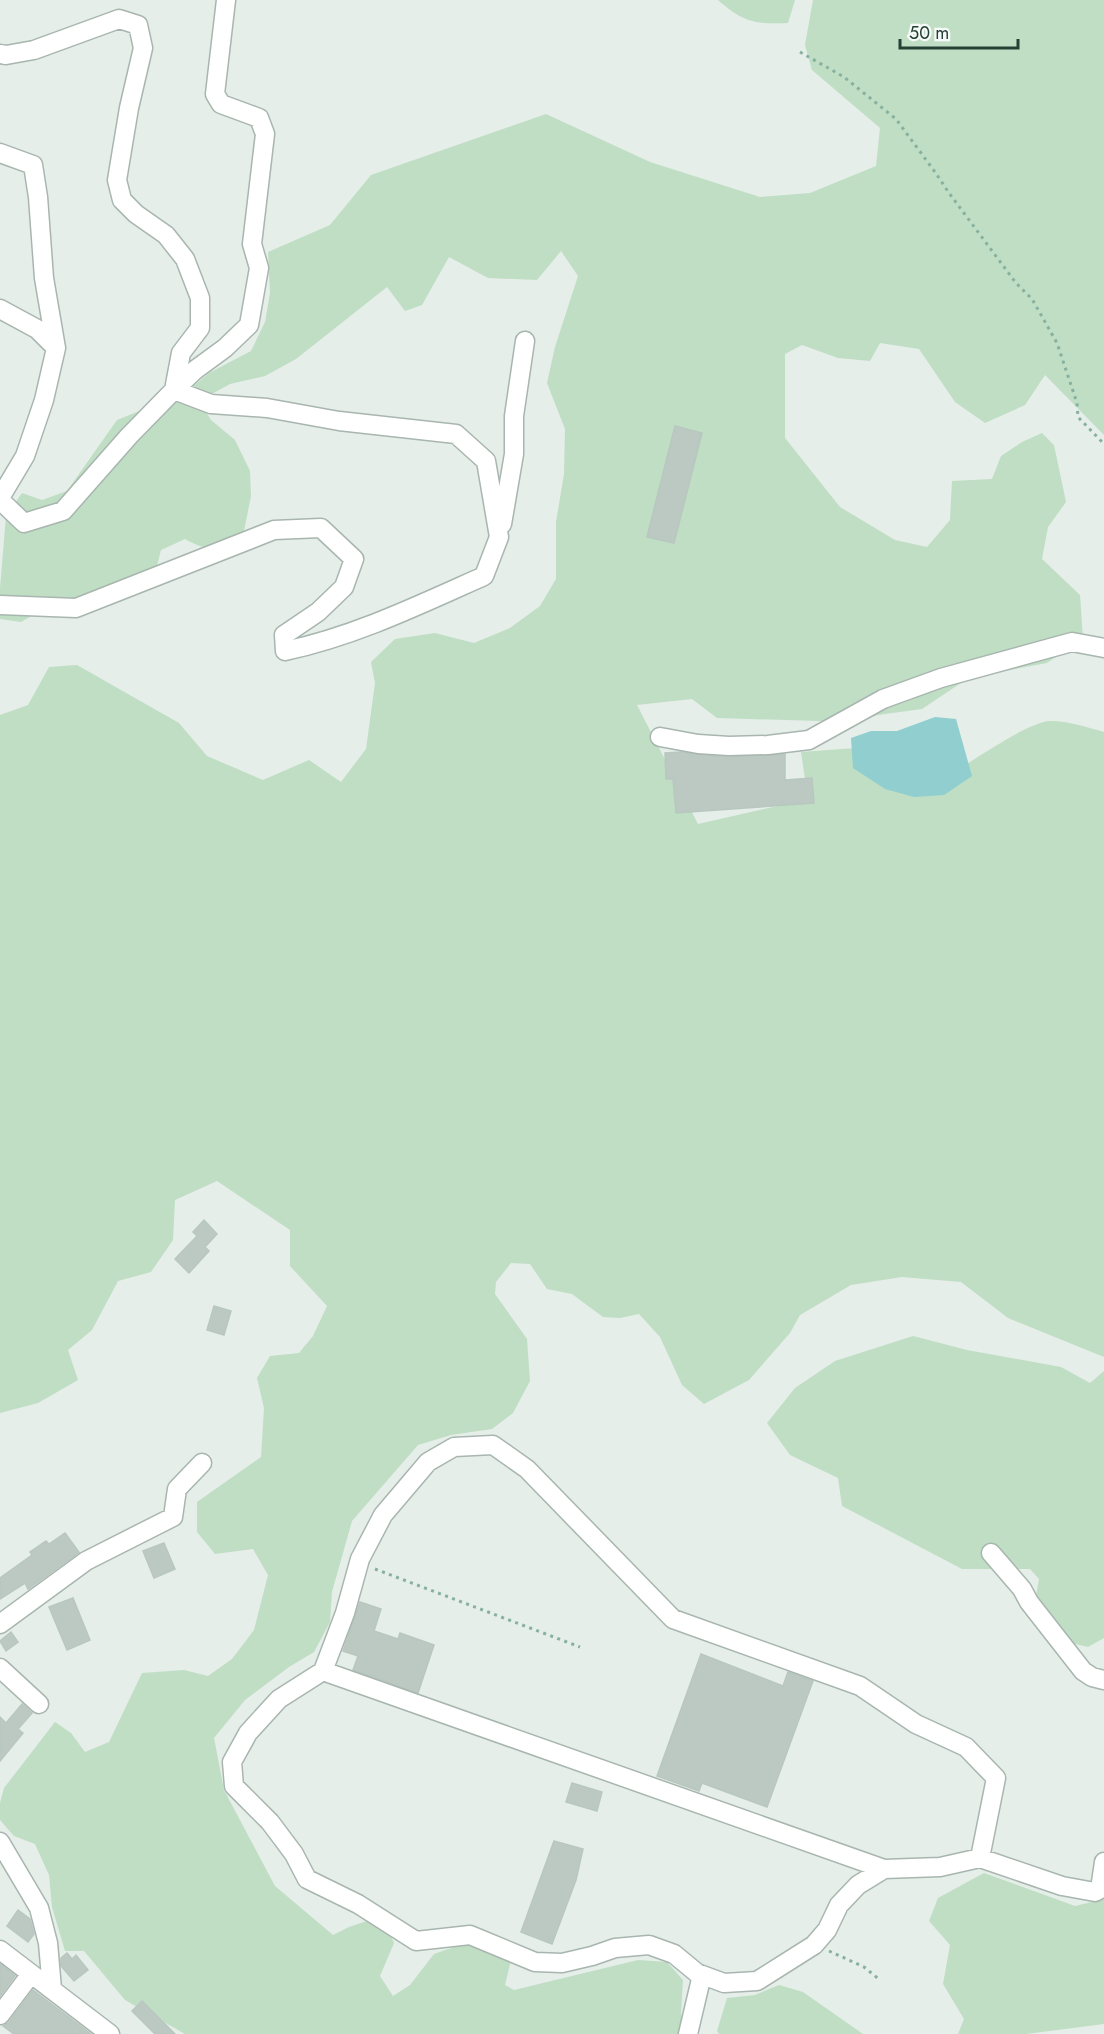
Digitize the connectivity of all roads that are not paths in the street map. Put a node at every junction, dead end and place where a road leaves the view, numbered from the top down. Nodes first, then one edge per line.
1 (226, 0) edge
2 (0, 54) edge
3 (0, 153) edge
4 (0, 309) edge
5 (525, 341) dead end
6 (56, 348) junction
7 (174, 390) junction
8 (0, 499) edge
9 (499, 537) junction
10 (0, 605) edge
11 (1104, 648) edge
12 (660, 737) dead end
13 (202, 1463) dead end
14 (991, 1553) dead end
15 (0, 1624) edge
16 (0, 1668) edge
17 (323, 1671) junction
18 (1104, 1680) edge
19 (39, 1704) dead end
20 (0, 1842) edge
21 (980, 1858) junction
22 (1104, 1862) edge
23 (884, 1869) junction
24 (1102, 1888) edge
25 (0, 1950) edge
26 (31, 1974) junction
27 (702, 1975) junction
28 (52, 1989) junction
29 (0, 2015) edge
30 (110, 2034) edge
31 (688, 2034) edge

1 - 7 street
2 - 7 street
3 - 6 street
4 - 6 street
5 - 9 street
6 - 8 street
7 - 8 street
7 - 9 street
9 - 10 street
11 - 12 street
13 - 15 street
14 - 18 street
16 - 19 street
17 - 21 street
17 - 23 street
17 - 27 street
20 - 28 street
21 - 23 street
21 - 24 street
22 - 24 street
23 - 27 street
25 - 26 street
26 - 28 street
26 - 29 street
27 - 31 street
28 - 30 street

